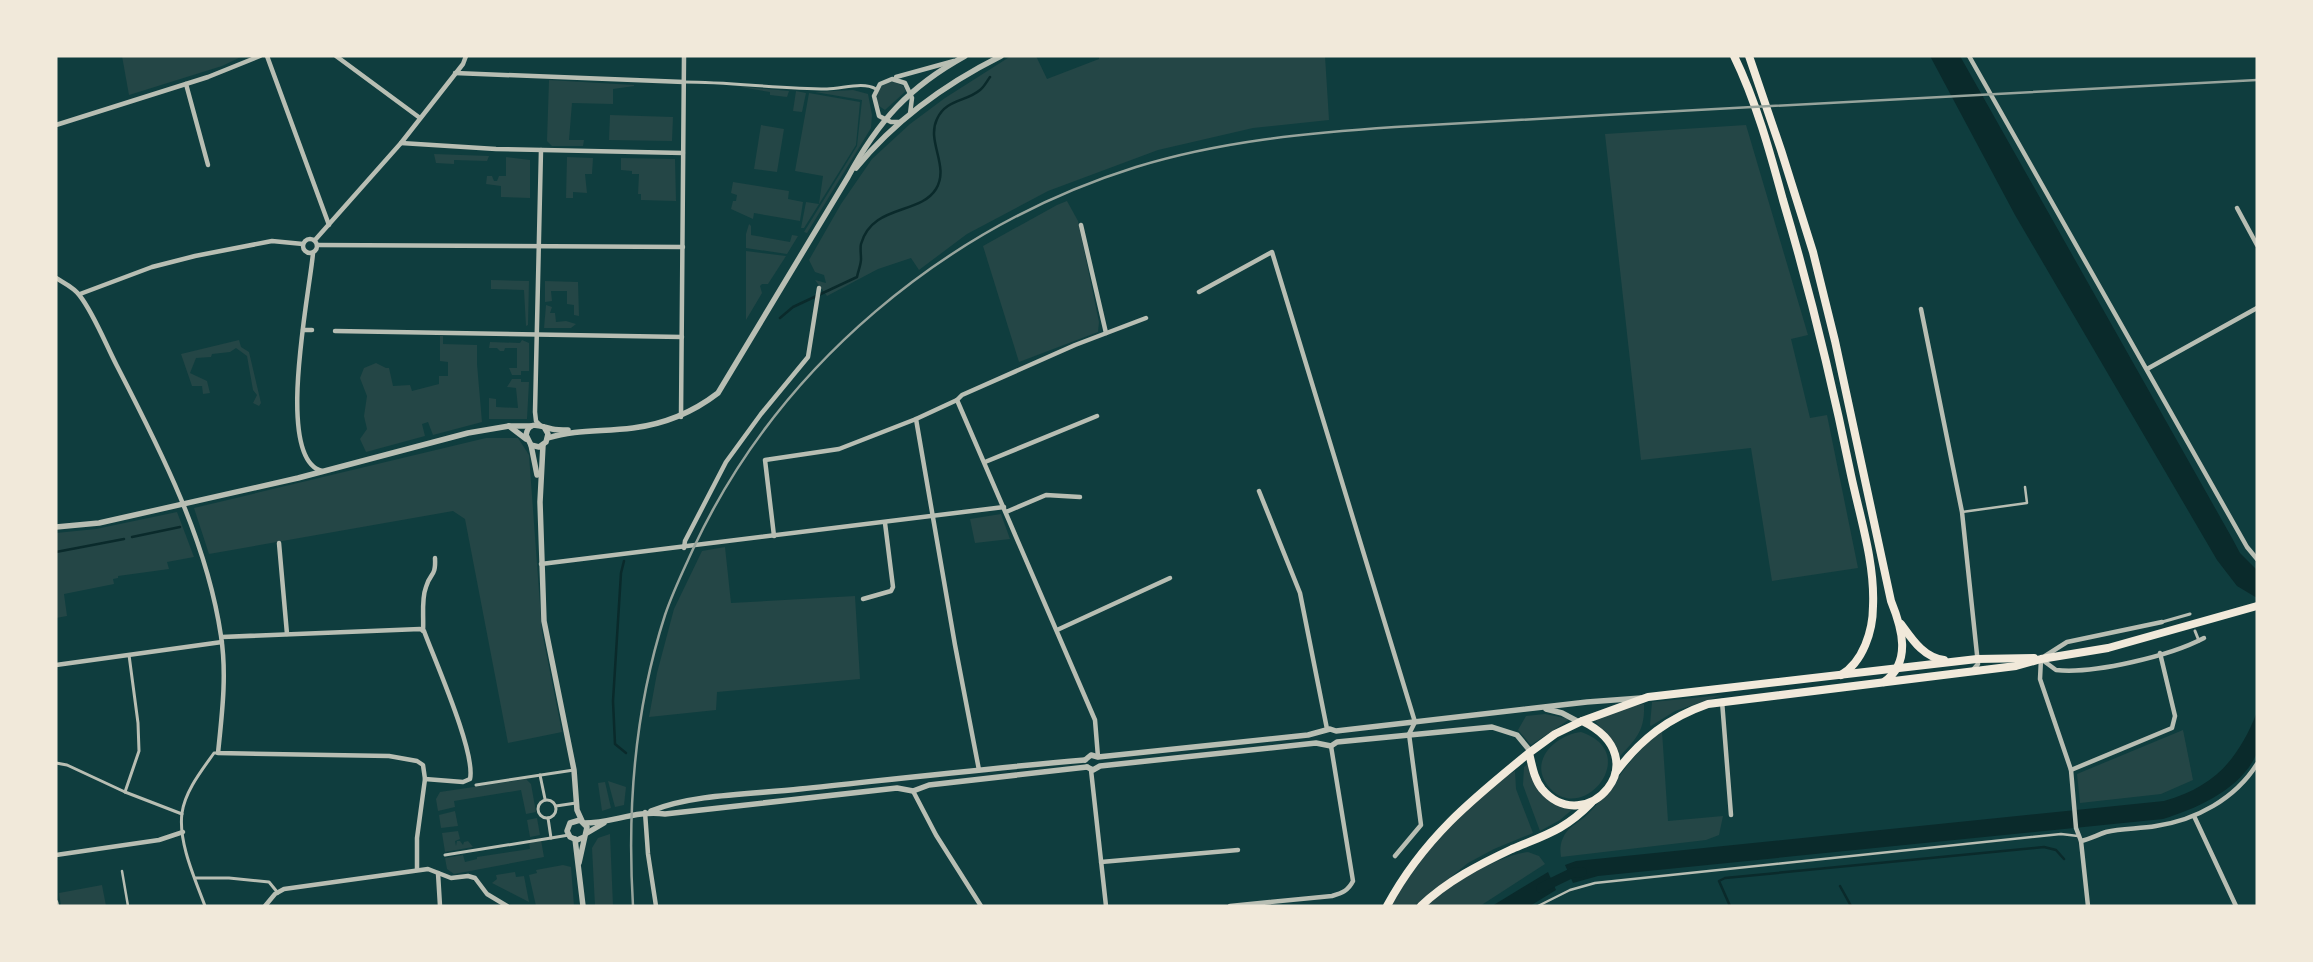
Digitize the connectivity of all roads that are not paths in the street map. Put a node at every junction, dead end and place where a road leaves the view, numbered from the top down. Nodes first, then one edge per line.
1 (260, 56) edge
2 (267, 56) edge
3 (336, 56) edge
4 (466, 56) edge
5 (684, 56) edge
6 (1001, 56) edge
7 (1734, 56) edge
8 (1749, 56) edge
9 (1969, 56) edge
10 (964, 57) edge
11 (454, 73) junction
12 (892, 79) junction
13 (684, 82) junction
14 (186, 84) junction
15 (876, 89) junction
16 (911, 93) junction
17 (910, 114) junction
18 (420, 118) junction
19 (884, 120) junction
20 (901, 122) junction
21 (56, 125) edge
22 (401, 143) junction
23 (540, 150) junction
24 (684, 154) junction
25 (208, 165) dead end
26 (848, 178) junction
27 (2237, 208) dead end
28 (329, 225) junction
29 (1081, 225) dead end
30 (316, 242) junction
31 (303, 244) junction
32 (2257, 245) edge
33 (539, 246) junction
34 (683, 247) junction
35 (313, 253) junction
36 (56, 278) edge
37 (819, 288) dead end
38 (1199, 292) dead end
39 (80, 294) junction
40 (2257, 308) edge
41 (1921, 309) dead end
42 (1146, 318) dead end
43 (303, 330) junction
44 (312, 330) dead end
45 (335, 331) dead end
46 (1106, 332) junction
47 (537, 334) junction
48 (682, 337) junction
49 (2147, 370) junction
50 (957, 400) junction
51 (535, 414) junction
52 (1097, 416) dead end
53 (681, 417) junction
54 (916, 419) junction
55 (509, 426) junction
56 (532, 426) junction
57 (542, 426) junction
58 (578, 430) junction
59 (548, 438) junction
60 (526, 439) junction
61 (531, 445) junction
62 (543, 445) junction
63 (984, 462) junction
64 (326, 472) junction
65 (2025, 487) dead end
66 (1259, 491) dead end
67 (1080, 497) dead end
68 (540, 502) junction
69 (183, 504) junction
70 (1005, 510) junction
71 (1962, 512) junction
72 (932, 517) junction
73 (885, 523) junction
74 (56, 527) edge
75 (774, 536) junction
76 (279, 543) dead end
77 (684, 548) junction
78 (435, 558) dead end
79 (2257, 559) edge
80 (541, 564) junction
81 (1170, 578) dead end
82 (863, 599) dead end
83 (2257, 606) edge
84 (2190, 614) dead end
85 (1899, 621) junction
86 (2162, 622) joint
87 (421, 630) junction
88 (1057, 630) junction
89 (2196, 631) dead end
90 (287, 634) junction
91 (2201, 639) joint
92 (222, 640) junction
93 (128, 654) junction
94 (2160, 654) junction
95 (1977, 659) junction
96 (2041, 659) junction
97 (1953, 662) junction
98 (56, 665) edge
99 (1896, 668) junction
100 (1970, 672) junction
101 (1841, 675) junction
102 (1884, 682) junction
103 (1648, 697) junction
104 (1722, 701) junction
105 (1542, 708) junction
106 (1580, 721) junction
107 (1415, 722) junction
108 (1326, 730) junction
109 (1336, 731) junction
110 (1408, 734) junction
111 (1337, 742) junction
112 (1323, 743) junction
113 (1331, 746) junction
114 (1530, 752) junction
115 (218, 753) junction
116 (1098, 757) junction
117 (1086, 760) junction
118 (56, 763) edge
119 (2257, 764) edge
120 (1100, 766) junction
121 (1089, 769) junction
122 (574, 770) junction
123 (979, 770) junction
124 (2071, 770) junction
125 (1616, 772) junction
126 (540, 775) junction
127 (916, 776) junction
128 (909, 777) junction
129 (425, 778) junction
130 (476, 784) dead end
131 (907, 788) junction
132 (917, 790) junction
133 (125, 792) junction
134 (545, 799) junction
135 (1591, 802) junction
136 (556, 806) junction
137 (577, 806) junction
138 (647, 812) junction
139 (182, 814) junction
140 (1731, 815) dead end
141 (2194, 816) junction
142 (548, 818) junction
143 (574, 820) junction
144 (583, 822) junction
145 (606, 822) junction
146 (183, 832) junction
147 (568, 835) junction
148 (585, 835) junction
149 (551, 838) junction
150 (2079, 838) junction
151 (575, 839) junction
152 (1238, 850) dead end
153 (56, 855) edge
154 (445, 855) dead end
155 (1395, 856) dead end
156 (1101, 862) junction
157 (579, 863) junction
158 (417, 869) junction
159 (122, 871) dead end
160 (438, 873) junction
161 (195, 878) junction
162 (278, 893) junction
163 (1300, 899) junction
164 (56, 902) edge
165 (57, 906) edge
166 (128, 906) edge
167 (205, 906) edge
168 (265, 906) edge
169 (440, 906) edge
170 (507, 906) edge
171 (583, 906) edge
172 (656, 906) edge
173 (981, 906) edge
174 (1106, 906) edge
175 (1230, 906) edge
176 (1300, 906) edge
177 (1387, 906) edge
178 (1421, 906) edge
179 (1538, 906) edge
180 (2088, 906) edge
181 (2236, 906) edge

1 - 14 street
2 - 28 street
3 - 18 street
4 - 11 street
5 - 13 street
6 - 17 street
7 - 101 main road
8 - 85 main road
9 - 49 street
10 - 12 street
10 - 16 street
11 - 13 street
11 - 18 street
12 - 15 street
12 - 16 street
13 - 15 street
13 - 24 street
14 - 21 street
14 - 25 street
15 - 19 street
16 - 17 street
16 - 19 street
17 - 20 street
18 - 22 street
19 - 20 street
19 - 26 street
20 - 26 street
22 - 23 street
22 - 28 street
23 - 24 street
23 - 33 street
24 - 34 street
26 - 53 street
27 - 32 street
28 - 30 street
29 - 46 street
30 - 31 street
30 - 33 street
30 - 35 street
31 - 35 street
31 - 39 street
33 - 34 street
33 - 47 street
34 - 48 street
35 - 43 street
36 - 39 street
37 - 77 street
38 - 107 street
39 - 69 street
40 - 49 street
41 - 71 street
42 - 46 street
43 - 44 street
43 - 64 street
45 - 47 street
46 - 50 street
47 - 48 street
47 - 51 street
48 - 53 street
49 - 79 street
50 - 54 street
50 - 63 street
51 - 56 street
51 - 57 street
52 - 63 street
53 - 58 street
54 - 72 street
54 - 75 street
55 - 56 street
55 - 60 street
55 - 64 street
56 - 57 street
56 - 60 street
57 - 58 street
57 - 59 street
58 - 59 street
59 - 62 street
60 - 61 street
61 - 62 street
61 - 68 street
62 - 68 street
63 - 70 street
64 - 69 street
65 - 71 lane
66 - 108 street
67 - 70 street
68 - 80 street
69 - 74 street
69 - 92 street
70 - 72 street
70 - 88 street
71 - 95 street
72 - 73 street
72 - 123 street
73 - 75 street
73 - 82 street
75 - 77 street
76 - 90 street
77 - 80 street
78 - 87 street
80 - 122 street
81 - 88 street
83 - 96 main road
84 - 86 street
85 - 97 main road
85 - 99 main road
86 - 96 street
87 - 90 street
87 - 129 street
88 - 116 street
89 - 91 street
90 - 92 street
91 - 94 street
92 - 93 street
92 - 115 street
93 - 98 street
93 - 133 street
94 - 96 street
94 - 124 street
95 - 96 main road
95 - 97 main road
95 - 100 street
96 - 100 main road
96 - 124 street
97 - 99 main road
99 - 101 main road
99 - 102 main road
100 - 102 main road
101 - 103 main road
102 - 104 main road
103 - 105 street
103 - 106 main road
104 - 125 main road
104 - 140 street
105 - 106 street
105 - 107 street
106 - 114 main road
106 - 125 main road
107 - 109 street
107 - 110 street
108 - 109 street
108 - 112 street
108 - 116 street
109 - 111 street
110 - 111 street
110 - 114 street
110 - 155 street
111 - 113 street
112 - 113 street
112 - 120 street
113 - 163 street
114 - 135 main road
114 - 177 main road
115 - 129 street
115 - 139 street
116 - 117 street
116 - 120 street
117 - 121 street
117 - 123 street
118 - 133 street
119 - 141 street
120 - 121 street
121 - 132 street
121 - 156 street
122 - 126 street
122 - 137 street
123 - 127 street
124 - 150 street
125 - 135 main road
126 - 130 street
126 - 134 street
127 - 128 street
127 - 132 street
128 - 131 street
128 - 138 street
129 - 158 street
131 - 132 street
131 - 138 street
132 - 173 street
133 - 139 street
134 - 136 street
134 - 142 street
135 - 178 main road
136 - 137 street
136 - 142 street
137 - 143 street
137 - 144 street
138 - 145 street
138 - 172 street
139 - 146 street
141 - 150 street
141 - 181 street
142 - 149 street
143 - 144 street
143 - 147 street
144 - 145 street
144 - 148 street
145 - 148 street
146 - 153 street
146 - 161 street
147 - 149 street
147 - 151 street
148 - 151 street
148 - 157 street
149 - 154 street
150 - 179 lane
150 - 180 street
151 - 157 street
152 - 156 street
156 - 174 street
157 - 171 street
158 - 160 street
158 - 162 street
159 - 166 lane
160 - 169 street
160 - 170 street
161 - 162 street
161 - 167 street
162 - 168 street
163 - 175 street
163 - 176 street
164 - 165 street

